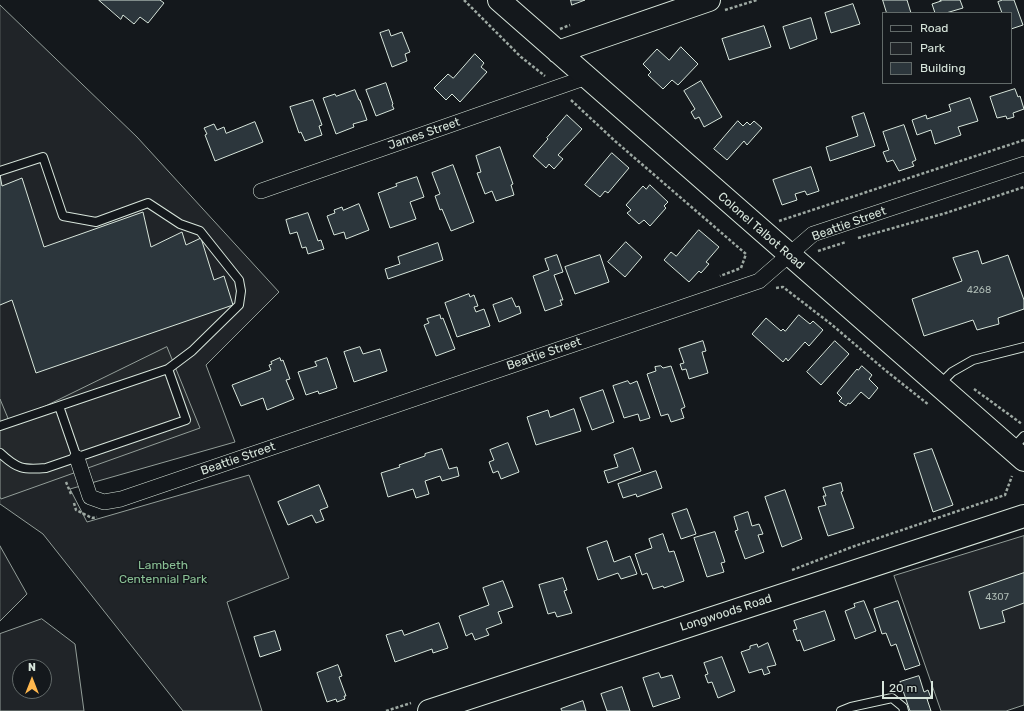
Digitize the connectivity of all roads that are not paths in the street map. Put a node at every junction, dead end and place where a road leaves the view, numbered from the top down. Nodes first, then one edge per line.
1 (499, 0) edge
2 (714, 6) edge
3 (558, 52) junction
4 (587, 77) junction
5 (1024, 164) edge
6 (0, 171) edge
7 (261, 191) dead end
8 (789, 255) junction
9 (1024, 347) edge
10 (168, 369) junction
11 (945, 379) junction
12 (59, 406) junction
13 (0, 426) edge
14 (0, 453) edge
15 (1017, 455) edge
16 (77, 458) junction
17 (1024, 516) edge
18 (421, 706) edge
19 (842, 711) edge
20 (904, 711) edge

1 - 3 main road, Colonel Talbot Road
2 - 3 main road
3 - 4 main road, Colonel Talbot Road
4 - 7 street, James Street
4 - 8 main road, Colonel Talbot Road
5 - 8 street, Beattie Street
6 - 10 lane
8 - 11 main road, Colonel Talbot Road
8 - 16 street, Beattie Street
9 - 11 lane
10 - 12 lane
10 - 16 lane
11 - 15 main road, Colonel Talbot Road
12 - 13 lane
12 - 16 lane
14 - 16 lane
17 - 18 main road, Longwoods Road
19 - 20 lane

